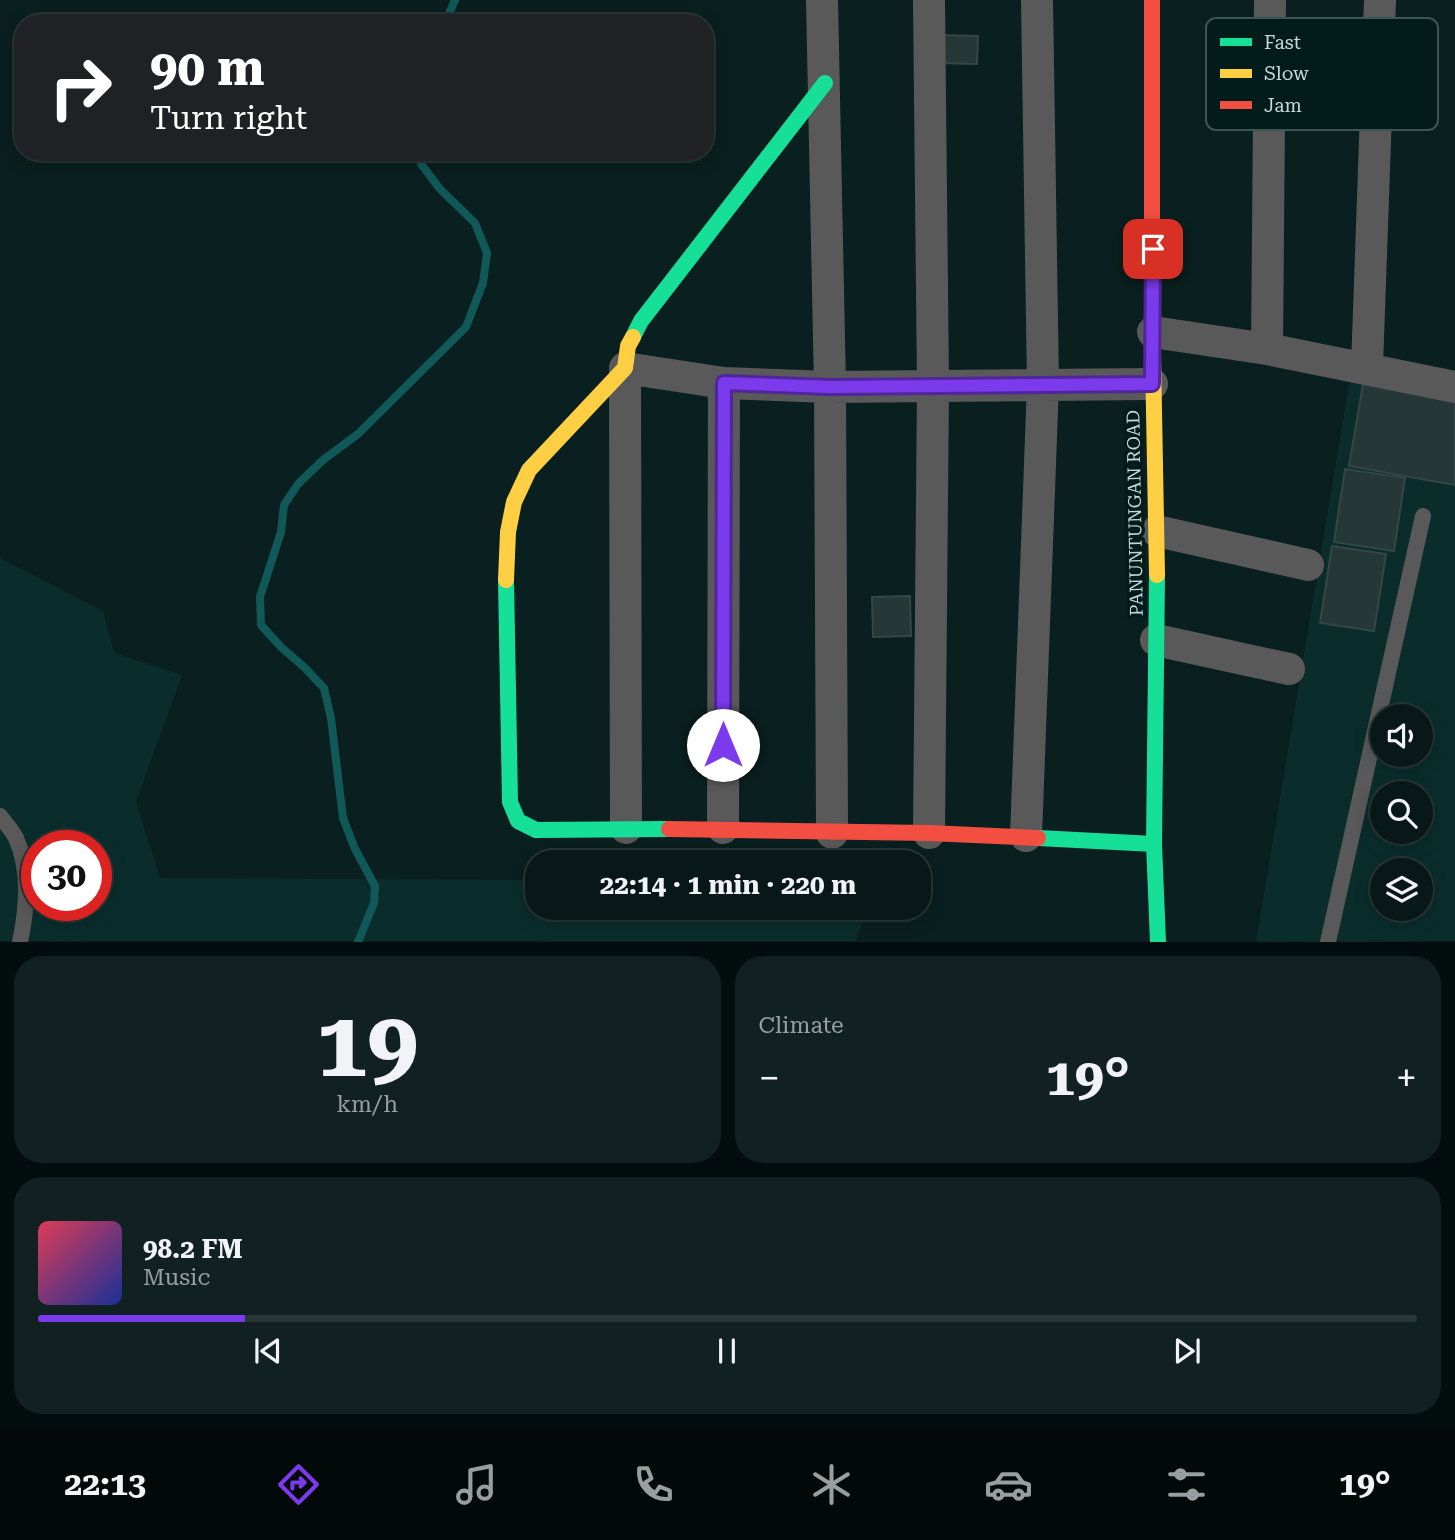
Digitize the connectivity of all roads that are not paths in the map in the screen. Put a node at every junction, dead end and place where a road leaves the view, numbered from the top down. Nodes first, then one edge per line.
1 (822, 0) edge
2 (929, 0) edge
3 (1037, 0) edge
4 (1153, 0) edge
5 (1270, 0) edge
6 (1380, 0) edge
7 (1270, 18) edge
8 (1379, 18) edge
9 (825, 83) junction
10 (1269, 130) edge
11 (1375, 130) edge
12 (1153, 332) junction
13 (1267, 349) junction
14 (625, 368) junction
15 (1367, 368) junction
16 (724, 383) junction
17 (1043, 384) junction
18 (1152, 384) junction
19 (933, 386) junction
20 (830, 387) junction
21 (1455, 387) edge
22 (1423, 516) dead end
23 (1157, 531) junction
24 (1308, 565) dead end
25 (1156, 640) junction
26 (1289, 670) dead end
27 (0, 816) edge
28 (626, 828) junction
29 (723, 828) junction
30 (929, 832) junction
31 (832, 833) junction
32 (1026, 836) junction
33 (1154, 844) junction
34 (20, 942) edge
35 (1158, 942) edge
36 (1328, 942) edge

1 - 9 street
2 - 19 street
3 - 17 street
4 - 12 street, PANUNTUNGAN ROAD
5 - 7 street
6 - 8 street
9 - 14 street
9 - 20 street
10 - 13 street
11 - 15 street
12 - 13 street
12 - 18 street, PANUNTUNGAN ROAD
13 - 15 street
14 - 16 street
14 - 28 street
14 - 28 street
15 - 21 street
16 - 20 street
16 - 29 street
17 - 18 street
17 - 19 street
17 - 32 street
18 - 23 street, PANUNTUNGAN ROAD
19 - 20 street
19 - 30 street
20 - 31 street
22 - 36 lane
23 - 24 street
23 - 25 street, PANUNTUNGAN ROAD
25 - 26 street
25 - 33 street, PANUNTUNGAN ROAD
27 - 34 lane
28 - 29 street
29 - 31 street
30 - 31 street
30 - 32 street
32 - 33 street
33 - 35 street, PANUNTUNGAN ROAD

